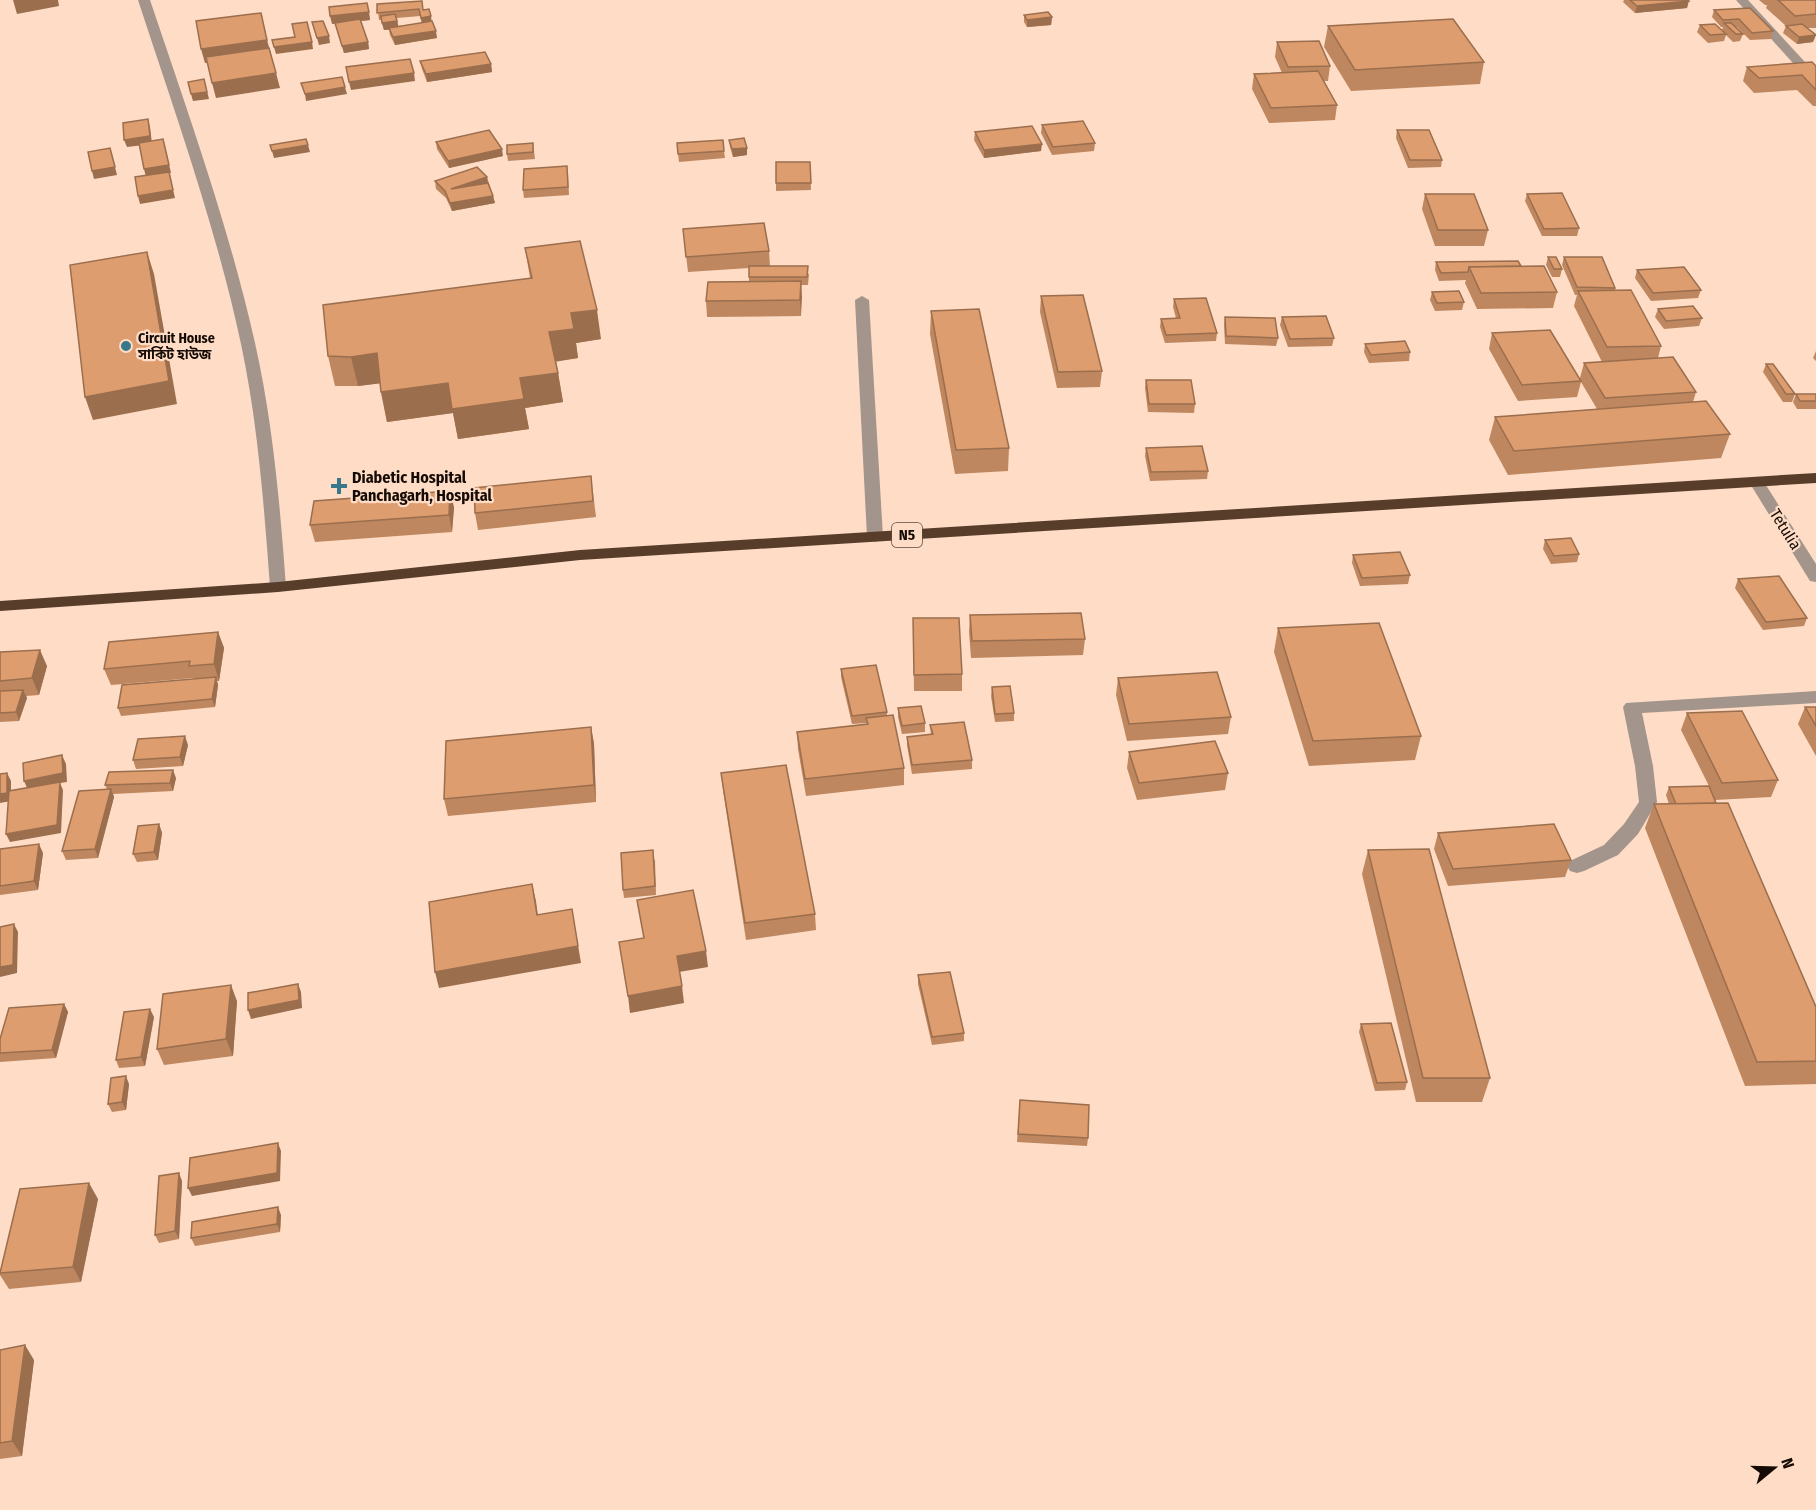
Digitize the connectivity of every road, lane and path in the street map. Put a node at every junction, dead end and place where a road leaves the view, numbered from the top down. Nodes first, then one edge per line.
1 (144, 0) edge
2 (1742, 0) edge
3 (1816, 81) edge
4 (862, 300) dead end
5 (1816, 478) edge
6 (1757, 482) junction
7 (875, 537) junction
8 (1816, 577) edge
9 (278, 587) junction
10 (0, 606) edge
11 (1816, 697) edge
12 (1577, 866) dead end

1 - 9 street
2 - 3 street
4 - 7 street
5 - 6 highway, N5
6 - 7 highway, N5
6 - 8 street, Tetulia
7 - 9 highway, N5
9 - 10 highway, N5
11 - 12 street

